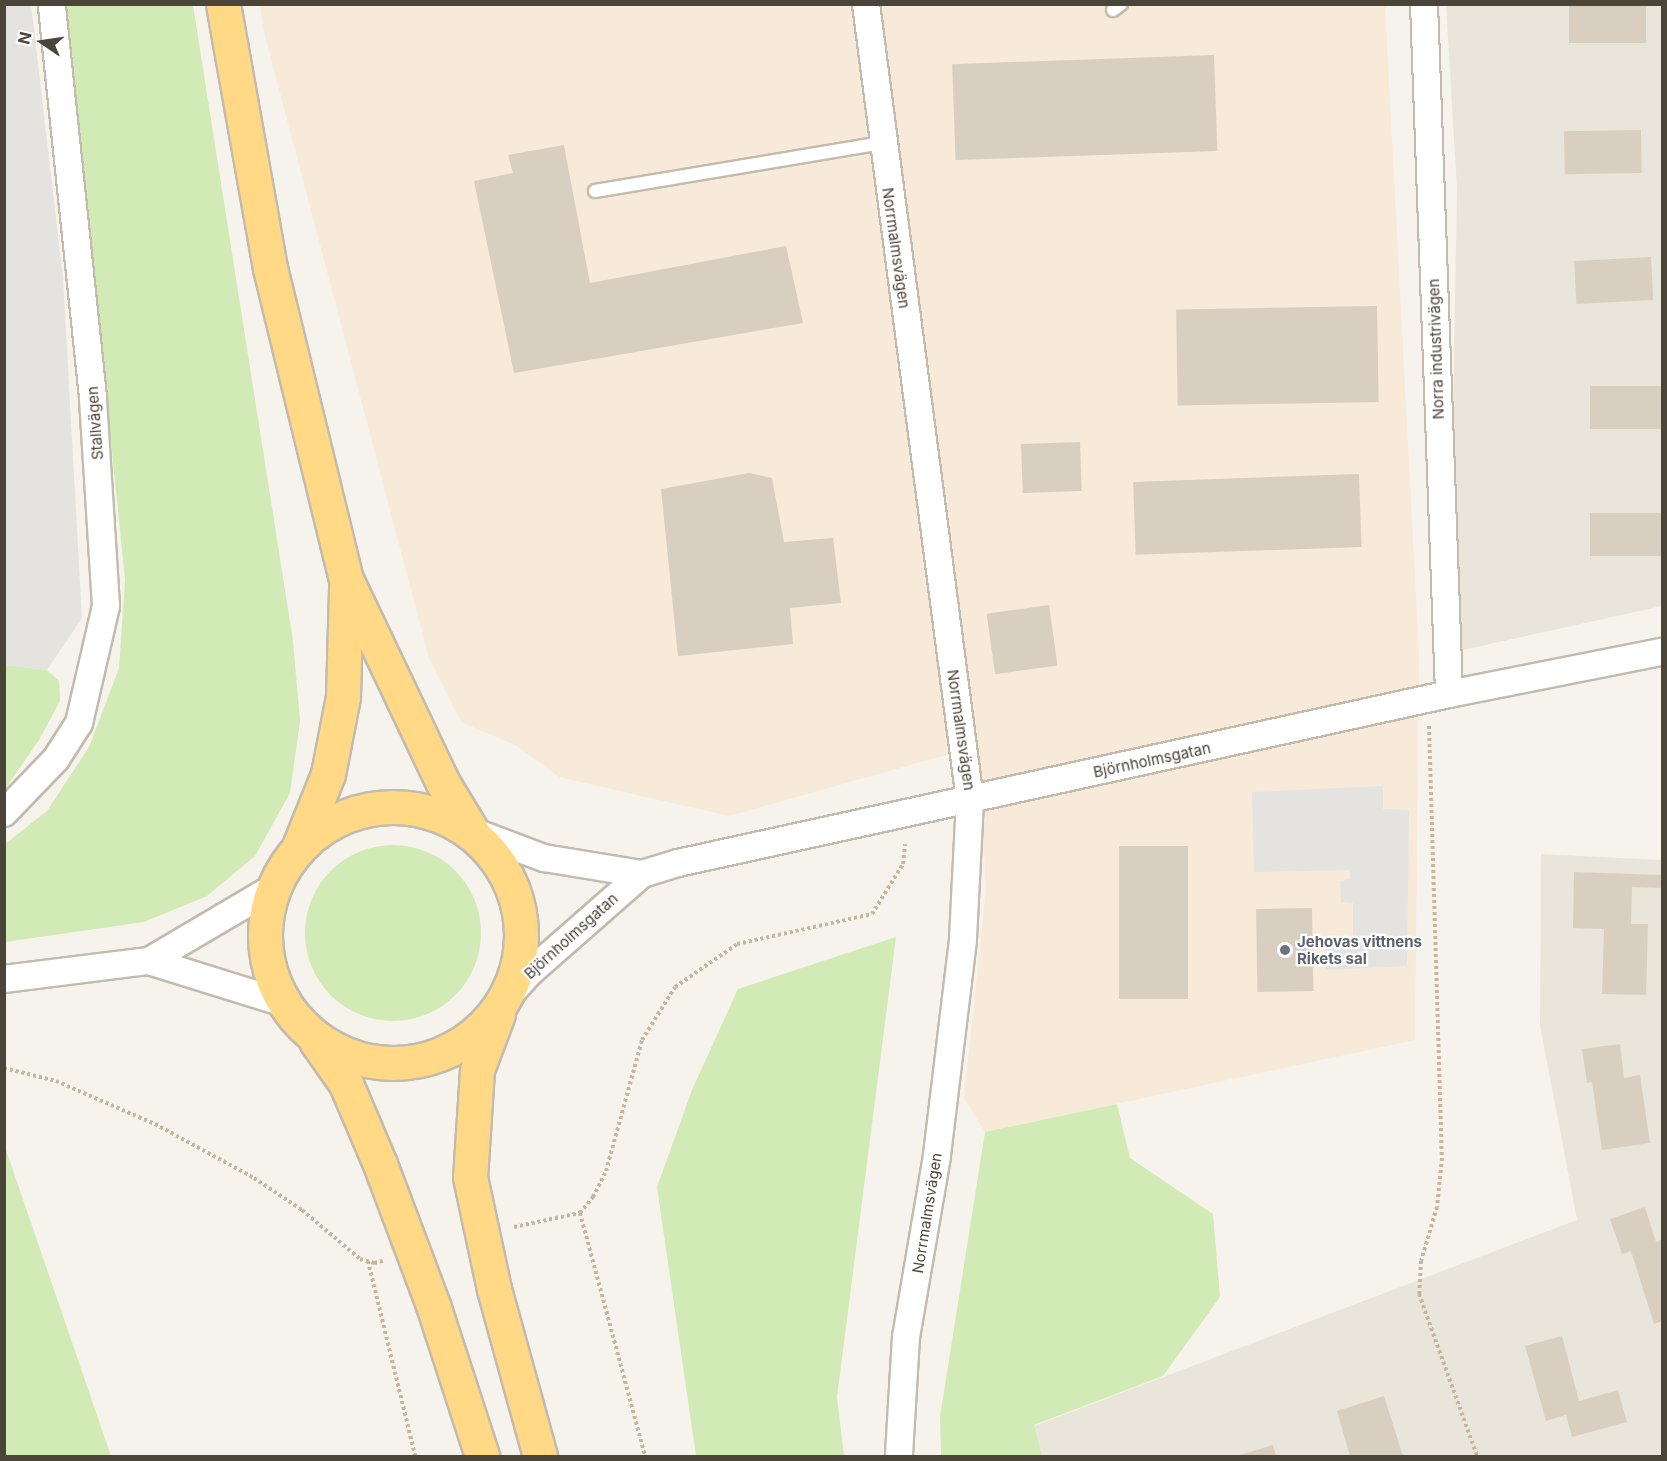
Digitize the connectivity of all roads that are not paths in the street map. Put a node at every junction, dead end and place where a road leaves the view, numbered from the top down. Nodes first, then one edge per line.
1 (52, 4) edge
2 (223, 4) edge
3 (866, 4) edge
4 (1424, 4) edge
5 (882, 143) junction
6 (596, 190) dead end
7 (346, 579) junction
8 (1662, 652) edge
9 (1439, 696) junction
10 (970, 800) junction
11 (4, 813) edge
12 (472, 831) junction
13 (296, 855) junction
14 (642, 874) junction
15 (273, 888) junction
16 (149, 961) junction
17 (4, 979) edge
18 (503, 1002) junction
19 (287, 1004) junction
20 (314, 1037) junction
21 (482, 1456) edge
22 (540, 1456) edge
23 (899, 1456) edge

1 - 11 street, Stallvägen
2 - 7 highway
3 - 5 street, Norrmalmsvägen
4 - 9 street, Norra industrivägen
5 - 6 lane
5 - 10 street, Norrmalmsvägen
7 - 12 highway
7 - 13 highway
8 - 9 street, Björnholmsgatan
9 - 10 street, Björnholmsgatan
10 - 14 street, Björnholmsgatan
10 - 23 street, Norrmalmsvägen
12 - 13 highway
12 - 14 street, Björnholmsgatan
12 - 18 highway
13 - 15 highway
14 - 18 street, Björnholmsgatan
15 - 16 street
15 - 19 highway
16 - 17 street
16 - 19 street
18 - 20 highway
18 - 22 highway
19 - 20 highway
20 - 21 highway

